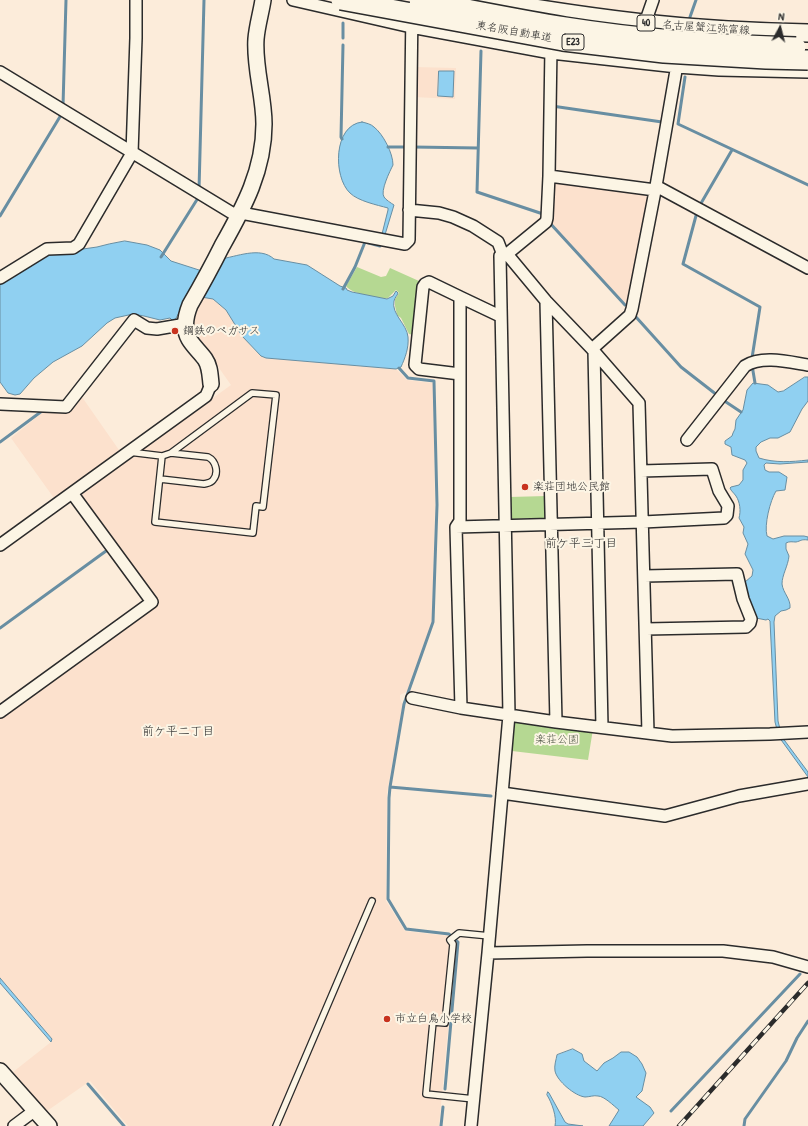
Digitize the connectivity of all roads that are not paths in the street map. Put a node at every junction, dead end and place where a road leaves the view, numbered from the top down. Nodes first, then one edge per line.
1 (136, 0) edge
2 (263, 0) edge
3 (293, 0) edge
4 (341, 0) edge
5 (412, 0) edge
6 (419, 0) edge
7 (486, 0) edge
8 (653, 0) edge
9 (551, 5) edge
10 (645, 23) junction
11 (411, 27) junction
12 (682, 27) junction
13 (808, 33) edge
14 (808, 47) edge
15 (551, 53) junction
16 (808, 60) edge
17 (677, 67) junction
18 (0, 72) edge
19 (808, 72) edge
20 (132, 153) junction
21 (549, 176) junction
22 (656, 188) junction
23 (409, 210) junction
24 (241, 213) junction
25 (505, 255) junction
26 (808, 268) edge
27 (0, 278) edge
28 (460, 297) junction
29 (546, 301) junction
30 (500, 316) junction
31 (186, 324) junction
32 (593, 350) junction
33 (808, 365) edge
34 (460, 374) junction
35 (211, 384) joint
36 (0, 404) edge
37 (687, 440) dead end
38 (129, 452) junction
39 (171, 453) junction
40 (162, 456) junction
41 (641, 471) junction
42 (160, 479) junction
43 (72, 493) junction
44 (643, 522) junction
45 (598, 523) junction
46 (551, 524) junction
47 (505, 526) junction
48 (456, 527) junction
49 (0, 546) edge
50 (644, 576) junction
51 (646, 629) junction
52 (412, 698) dead end
53 (461, 708) junction
54 (0, 712) edge
55 (509, 715) junction
56 (556, 722) junction
57 (602, 727) junction
58 (808, 732) edge
59 (648, 733) junction
60 (808, 784) edge
61 (502, 793) junction
62 (372, 901) dead end
63 (490, 936) junction
64 (488, 953) junction
65 (808, 967) edge
66 (0, 1071) edge
67 (474, 1099) junction
68 (34, 1110) junction
69 (14, 1126) edge
70 (49, 1126) edge
71 (276, 1126) edge
72 (471, 1126) edge

1 - 20 street
2 - 24 street
3 - 11 street
4 - 16 highway, 東名阪自動車道 / E23, bridge
5 - 11 street
6 - 14 highway, 東名阪自動車道 / E23, bridge
7 - 9 main road, 名古屋蟹江弥富線 / 40
8 - 10 street
9 - 10 main road, 名古屋蟹江弥富線 / 40
9 - 15 street
10 - 12 main road, 名古屋蟹江弥富線 / 40
11 - 15 street
11 - 23 street
12 - 13 main road, 名古屋蟹江弥富線 / 40
12 - 17 street
15 - 17 street
15 - 21 street
17 - 19 street
17 - 22 street
18 - 20 street
20 - 24 street
20 - 27 street
21 - 22 street
21 - 25 street
22 - 26 street
22 - 32 street
23 - 24 street
23 - 25 street
24 - 31 street
25 - 29 street
25 - 30 street
28 - 30 street
28 - 34 street
28 - 34 street
29 - 32 street
29 - 46 street
30 - 47 street
31 - 35 street
31 - 36 street
32 - 41 street
32 - 45 street
33 - 37 street
34 - 48 street
35 - 38 street
38 - 40 lane
38 - 43 street
39 - 40 lane
39 - 42 lane
39 - 42 lane
40 - 42 lane
41 - 44 street
41 - 44 street
43 - 49 street
43 - 54 street
44 - 45 street
44 - 50 street
45 - 46 street
45 - 57 street
46 - 47 street
46 - 56 street
47 - 48 street
47 - 55 street
48 - 53 street
50 - 51 street
50 - 51 street
51 - 59 street
52 - 53 street
53 - 55 street
55 - 56 street
55 - 61 street
56 - 57 street
57 - 59 street
58 - 59 street
60 - 61 street
61 - 63 street
62 - 71 lane
63 - 64 street
63 - 67 lane
64 - 65 street
64 - 67 street
66 - 68 street
67 - 72 street
68 - 69 street
68 - 70 street

